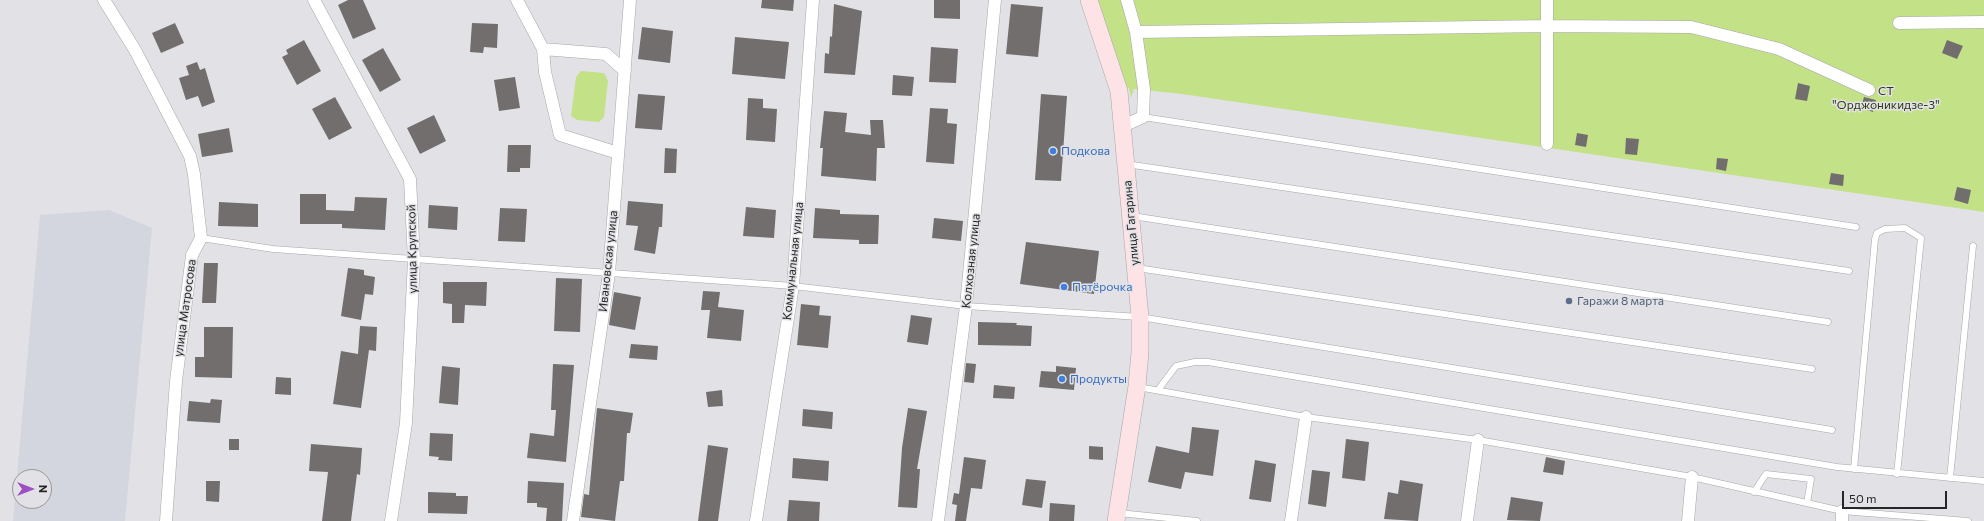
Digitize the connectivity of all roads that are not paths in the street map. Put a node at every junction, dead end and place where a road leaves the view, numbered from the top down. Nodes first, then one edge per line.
1 (104, 0) edge
2 (314, 0) edge
3 (517, 0) edge
4 (630, 0) edge
5 (813, 0) edge
6 (995, 0) edge
7 (1089, 0) edge
8 (1127, 0) edge
9 (1547, 0) edge
10 (1984, 22) edge
11 (1899, 23) dead end
12 (1547, 26) junction
13 (1136, 32) junction
14 (543, 49) junction
15 (625, 72) junction
16 (1869, 90) dead end
17 (1143, 117) junction
18 (1123, 126) junction
19 (1547, 144) dead end
20 (618, 153) junction
21 (1126, 164) junction
22 (1131, 215) junction
23 (1856, 227) dead end
24 (202, 238) junction
25 (1973, 246) dead end
26 (414, 260) junction
27 (1136, 267) junction
28 (1849, 271) dead end
29 (609, 273) junction
30 (792, 286) junction
31 (966, 306) junction
32 (1140, 318) junction
33 (1828, 322) dead end
34 (1812, 369) dead end
35 (1137, 386) junction
36 (1158, 390) junction
37 (1306, 417) junction
38 (1832, 430) dead end
39 (1478, 440) junction
40 (1854, 469) junction
41 (1897, 474) junction
42 (1692, 477) junction
43 (1950, 478) junction
44 (1984, 481) edge
45 (1754, 492) junction
46 (1807, 504) junction
47 (1842, 516) edge
48 (1117, 517) edge
49 (166, 521) edge
50 (391, 521) edge
51 (574, 521) edge
52 (756, 521) edge
53 (938, 521) edge
54 (1197, 521) edge
55 (1291, 521) edge
56 (1467, 521) edge
57 (1688, 521) edge
58 (1968, 521) edge

1 - 24 street
2 - 26 street, улица Крупской
3 - 14 street
4 - 15 street, Ивановская улица
5 - 30 street, Коммунальная улица
6 - 31 street, Колхозная улица
7 - 18 main road, улица Гагарина
8 - 13 street
9 - 12 street
10 - 11 street
12 - 13 street
12 - 16 street
12 - 19 street
13 - 17 street
14 - 15 street
14 - 20 street
15 - 20 street, Ивановская улица
17 - 18 street
17 - 23 lane
18 - 21 main road, улица Гагарина
20 - 29 street, Ивановская улица
21 - 22 main road, улица Гагарина
21 - 28 lane
22 - 27 main road, улица Гагарина
22 - 33 lane
24 - 26 lane
24 - 49 street, улица Матросова
25 - 43 lane
26 - 29 lane
26 - 50 street, улица Крупской
27 - 32 main road, улица Гагарина
27 - 34 lane
29 - 30 lane
29 - 51 street, Ивановская улица
30 - 31 lane
30 - 52 street, Коммунальная улица
31 - 32 lane
31 - 53 street, Колхозная улица
32 - 35 main road, улица Гагарина
32 - 38 lane
35 - 36 lane
35 - 48 main road, улица Гагарина
36 - 37 lane
36 - 40 lane
37 - 39 lane
37 - 55 street
39 - 42 lane
39 - 56 street
40 - 41 lane
40 - 41 lane
41 - 43 lane
42 - 45 lane
42 - 57 street
43 - 44 lane
45 - 46 lane
45 - 46 lane
46 - 47 lane
47 - 58 lane
48 - 54 lane

